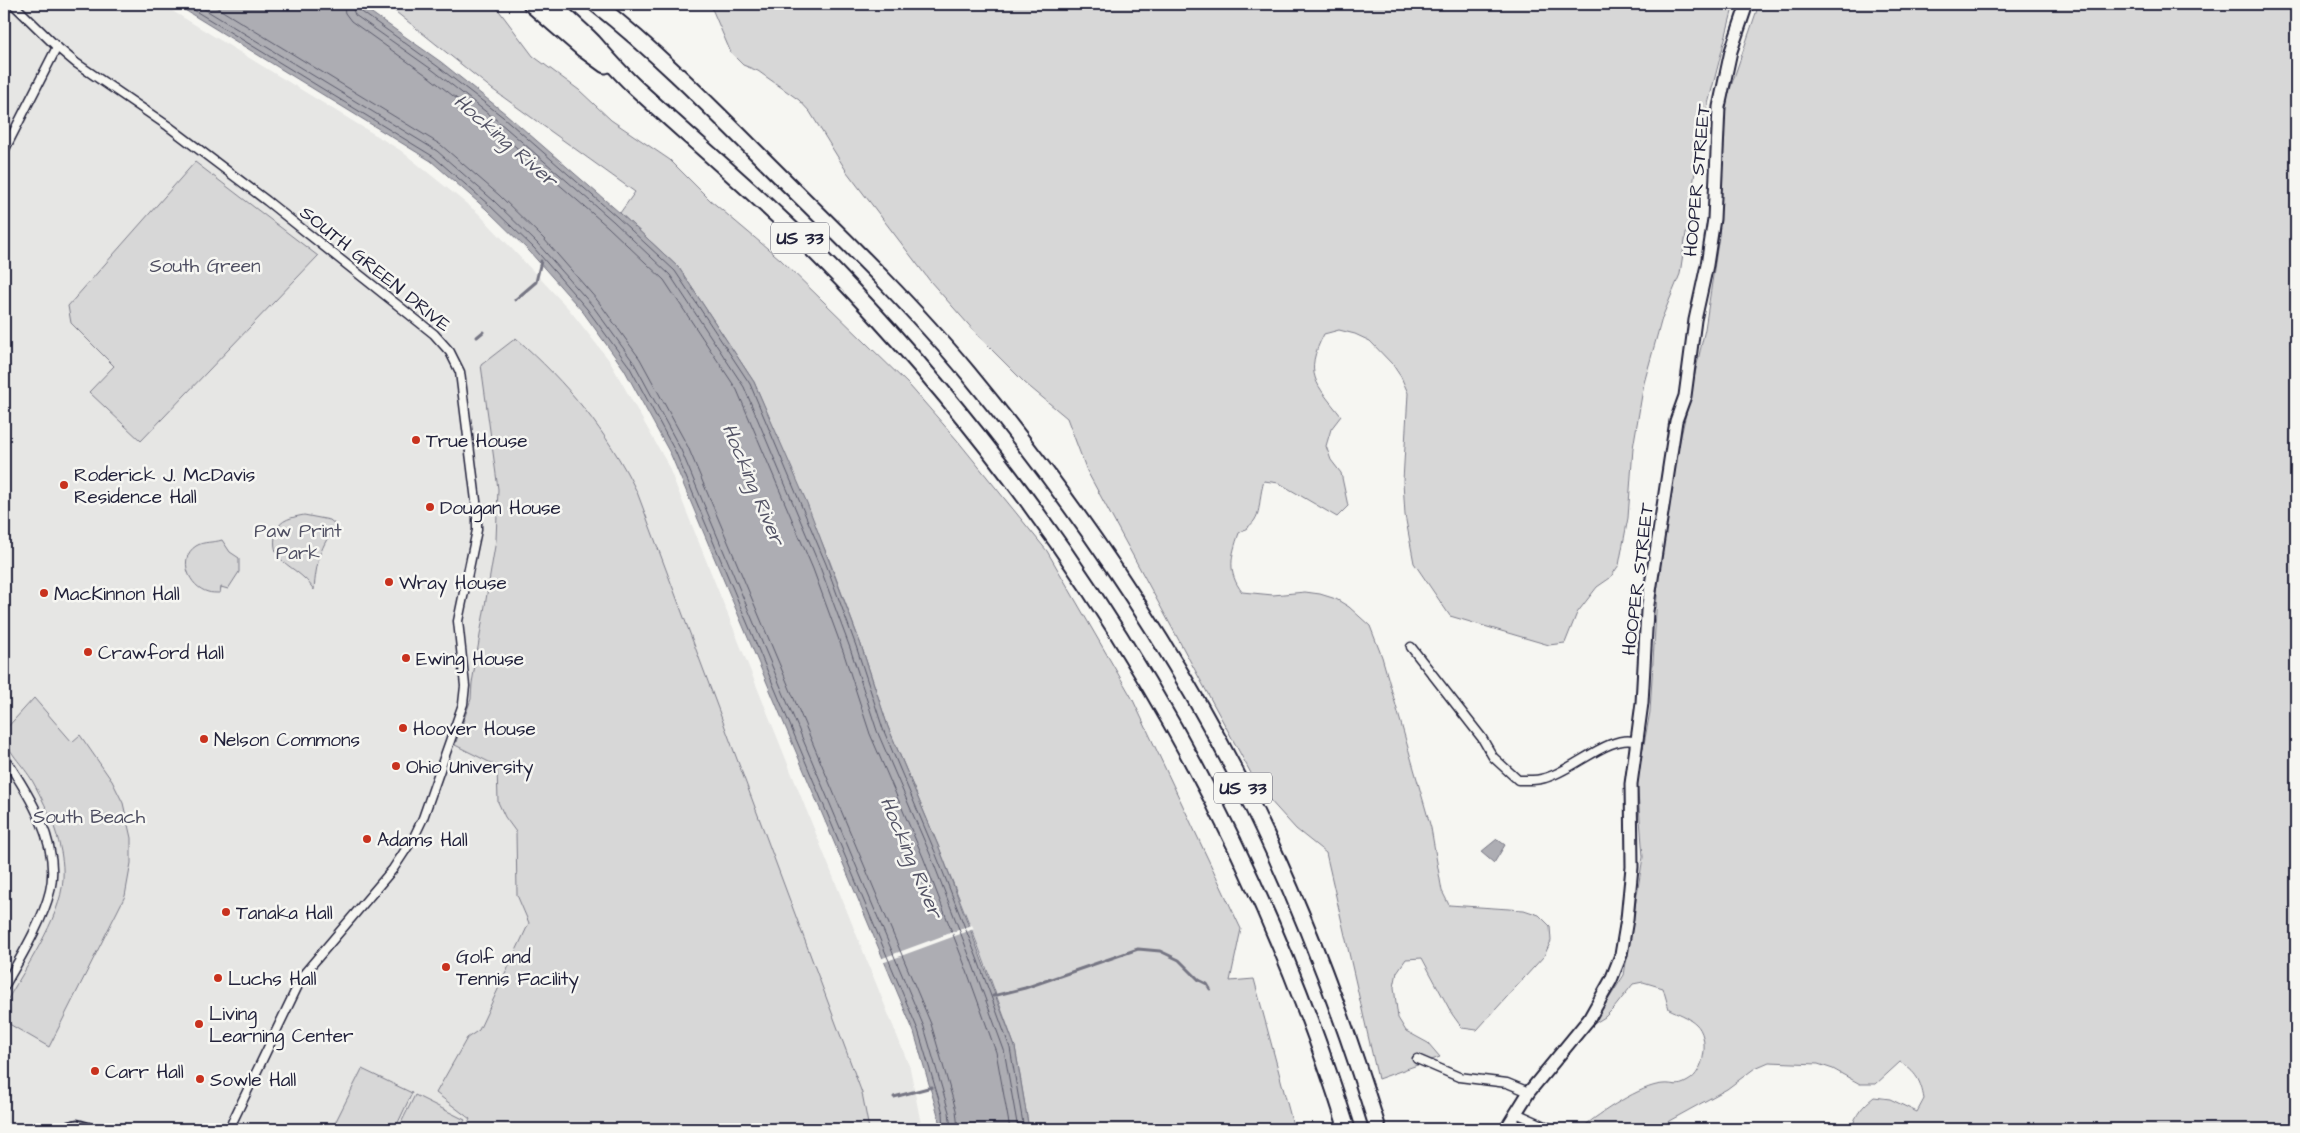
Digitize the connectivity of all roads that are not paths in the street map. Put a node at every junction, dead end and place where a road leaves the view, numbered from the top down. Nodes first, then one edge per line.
1 (13, 4) edge
2 (531, 4) edge
3 (552, 4) edge
4 (596, 4) edge
5 (606, 4) edge
6 (1747, 4) edge
7 (620, 23) junction
8 (57, 48) junction
9 (626, 78) junction
10 (4, 151) edge
11 (1411, 646) dead end
12 (1637, 742) junction
13 (4, 758) edge
14 (4, 988) edge
15 (1417, 1059) dead end
16 (1529, 1092) junction
17 (1516, 1114) junction
18 (64, 1129) edge
19 (88, 1129) edge
20 (229, 1129) edge
21 (1347, 1129) edge
22 (1378, 1129) edge
23 (1506, 1129) edge
24 (1552, 1129) edge

1 - 8 street, SOUTH GREEN DRIVE
2 - 9 highway
3 - 9 highway, US 33
4 - 7 highway, US 33
5 - 7 highway
6 - 12 street, HOOPER STREET
7 - 22 highway, US 33
8 - 10 street
8 - 20 street, SOUTH GREEN DRIVE
9 - 21 highway, US 33
11 - 12 street
12 - 16 street, HOOPER STREET
13 - 14 street
15 - 16 street
16 - 17 street, HOOPER STREET
17 - 23 street, HOOPER STREET
17 - 24 street
18 - 19 street

